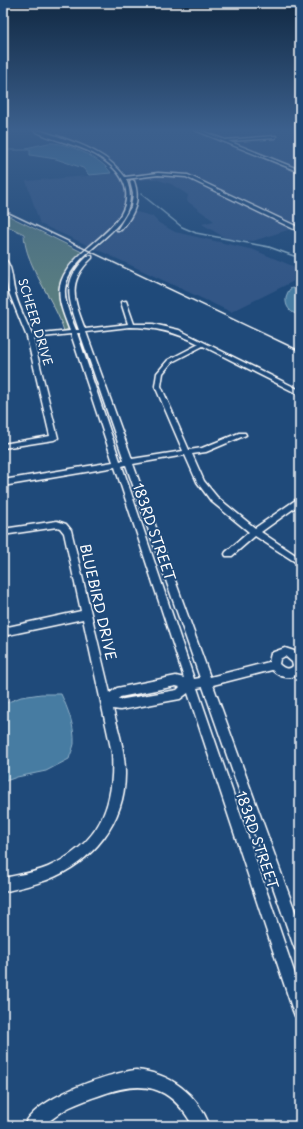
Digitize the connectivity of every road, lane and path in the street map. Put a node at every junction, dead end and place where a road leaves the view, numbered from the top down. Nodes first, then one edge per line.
1 (126, 183) edge
2 (133, 183) edge
3 (201, 183) edge
4 (300, 230) edge
5 (3, 259) edge
6 (124, 302) dead end
7 (131, 324) junction
8 (77, 331) junction
9 (30, 337) junction
10 (203, 344) junction
11 (300, 394) edge
12 (242, 435) dead end
13 (3, 446) edge
14 (188, 452) junction
15 (128, 463) junction
16 (116, 464) junction
17 (3, 483) edge
18 (300, 500) edge
19 (3, 532) edge
20 (255, 532) junction
21 (229, 554) dead end
22 (300, 562) edge
23 (87, 614) junction
24 (3, 632) edge
25 (274, 665) dead end
26 (207, 682) junction
27 (190, 684) junction
28 (107, 703) junction
29 (3, 885) edge
30 (300, 944) edge
31 (300, 1011) edge
32 (32, 1126) edge
33 (202, 1126) edge

1 - 8 street, 183RD STREET
2 - 8 street, 183RD STREET
3 - 4 street
5 - 9 street, SCHEER DRIVE
6 - 7 street
7 - 8 street
7 - 10 street
8 - 9 street
8 - 15 street, 183RD STREET
8 - 16 street, 183RD STREET
9 - 13 street, SCHEER DRIVE
10 - 11 street
10 - 14 street
12 - 14 street
14 - 15 street
14 - 20 street
15 - 16 street
15 - 26 street, 183RD STREET
16 - 17 street
16 - 27 street, 183RD STREET
18 - 20 street
19 - 23 street, BLUEBIRD DRIVE
20 - 21 street
20 - 22 street
23 - 24 street
23 - 28 street, BLUEBIRD DRIVE
25 - 26 street
26 - 27 street
26 - 30 street, 183RD STREET
27 - 28 street
27 - 31 street, 183RD STREET
28 - 29 street, BLUEBIRD DRIVE
32 - 33 street

